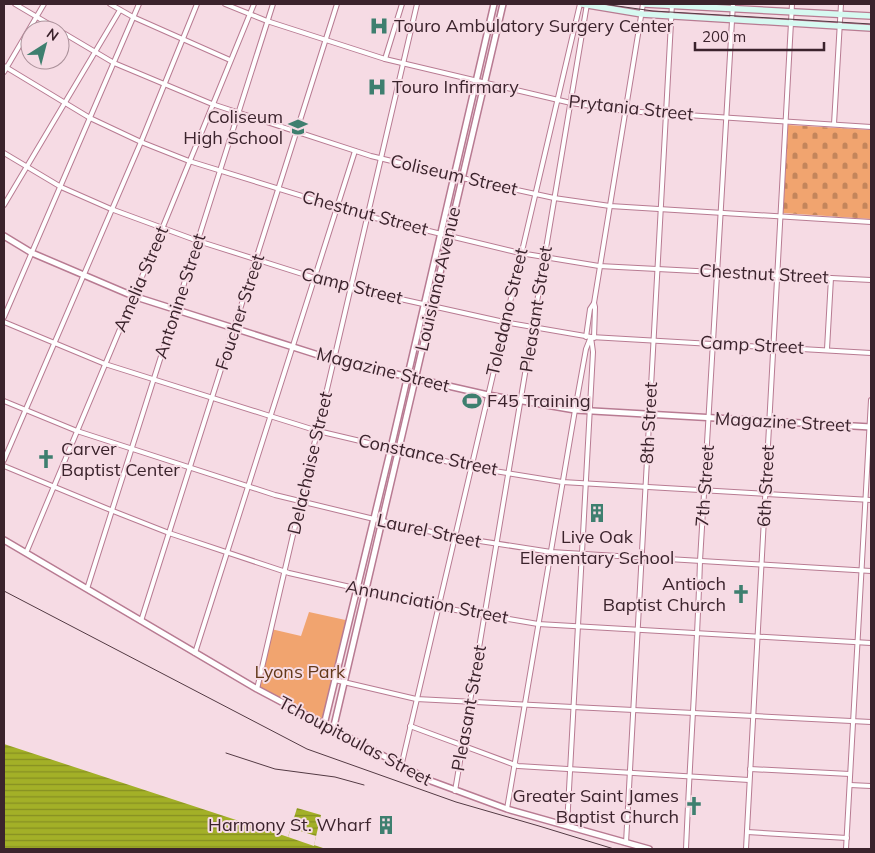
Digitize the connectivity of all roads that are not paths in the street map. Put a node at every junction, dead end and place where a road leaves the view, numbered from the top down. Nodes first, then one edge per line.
1 (15, 4) edge
2 (44, 4) edge
3 (110, 4) edge
4 (139, 4) edge
5 (197, 4) edge
6 (225, 4) edge
7 (254, 4) edge
8 (273, 4) edge
9 (337, 4) edge
10 (402, 4) edge
11 (417, 4) edge
12 (494, 4) edge
13 (503, 4) edge
14 (584, 4) edge
15 (644, 4) edge
16 (792, 4) edge
17 (841, 4) edge
18 (672, 5) edge
19 (732, 6) edge
20 (120, 10) junction
21 (791, 12) junction
22 (249, 14) junction
23 (642, 14) junction
24 (840, 15) junction
25 (672, 16) junction
26 (871, 16) edge
27 (37, 17) junction
28 (133, 17) junction
29 (42, 20) edge
30 (267, 21) junction
31 (732, 21) junction
32 (791, 24) junction
33 (840, 27) junction
34 (488, 28) junction
35 (871, 28) edge
36 (497, 30) junction
37 (70, 37) edge
38 (182, 39) junction
39 (326, 40) junction
40 (95, 52) junction
41 (385, 59) junction
42 (230, 60) junction
43 (114, 63) junction
44 (403, 64) junction
45 (5, 67) edge
46 (4, 72) edge
47 (476, 81) junction
48 (484, 83) junction
49 (163, 85) junction
50 (556, 100) junction
51 (65, 103) junction
52 (572, 103) junction
53 (212, 104) junction
54 (625, 111) junction
55 (666, 113) junction
56 (238, 114) junction
57 (726, 117) junction
58 (90, 118) junction
59 (786, 120) junction
60 (834, 124) junction
61 (871, 127) edge
62 (296, 132) junction
63 (141, 142) junction
64 (355, 151) junction
65 (4, 153) edge
66 (380, 158) junction
67 (189, 161) junction
68 (26, 167) junction
69 (220, 171) junction
70 (454, 176) junction
71 (462, 178) junction
72 (61, 187) junction
73 (278, 189) junction
74 (534, 194) junction
75 (554, 198) junction
76 (4, 205) edge
77 (610, 206) junction
78 (337, 207) junction
79 (111, 209) junction
80 (661, 210) junction
81 (721, 214) junction
82 (367, 216) junction
83 (780, 216) junction
84 (871, 222) edge
85 (162, 229) junction
86 (440, 234) junction
87 (4, 236) edge
88 (448, 236) junction
89 (198, 241) junction
90 (32, 253) junction
91 (520, 253) junction
92 (545, 257) junction
93 (257, 260) junction
94 (600, 266) junction
95 (658, 269) junction
96 (718, 272) junction
97 (82, 275) junction
98 (778, 275) junction
99 (315, 278) junction
100 (831, 278) junction
101 (871, 280) edge
102 (351, 288) junction
103 (133, 296) junction
104 (594, 303) junction
105 (424, 304) junction
106 (432, 306) junction
107 (176, 309) junction
108 (4, 317) edge
109 (4, 322) edge
110 (504, 322) junction
111 (234, 328) junction
112 (533, 328) junction
113 (590, 337) junction
114 (653, 341) junction
115 (54, 343) junction
116 (714, 343) junction
117 (292, 347) junction
118 (773, 347) junction
119 (827, 349) junction
120 (871, 353) edge
121 (334, 360) junction
122 (105, 364) junction
123 (407, 377) junction
124 (416, 379) junction
125 (154, 380) junction
126 (488, 395) junction
127 (212, 398) junction
128 (871, 400) edge
129 (4, 401) edge
130 (520, 402) junction
131 (25, 410) junction
132 (574, 410) junction
133 (589, 410) junction
134 (399, 412) junction
135 (407, 414) junction
136 (649, 414) junction
137 (270, 416) junction
138 (710, 418) junction
139 (769, 421) junction
140 (870, 426) edge
141 (77, 431) junction
142 (318, 431) junction
143 (391, 448) junction
144 (133, 449) junction
145 (399, 450) junction
146 (4, 460) edge
147 (4, 466) edge
148 (470, 466) junction
149 (190, 467) junction
150 (508, 473) junction
151 (562, 482) junction
152 (586, 484) junction
153 (249, 486) junction
154 (54, 487) junction
155 (645, 487) junction
156 (705, 490) junction
157 (766, 494) junction
158 (866, 499) junction
159 (871, 500) edge
160 (301, 502) junction
161 (113, 511) junction
162 (374, 520) junction
163 (382, 521) junction
164 (169, 533) junction
165 (454, 537) junction
166 (4, 540) edge
167 (496, 544) junction
168 (227, 552) junction
169 (551, 552) junction
170 (26, 553) junction
171 (582, 554) junction
172 (642, 558) junction
173 (700, 561) junction
174 (762, 565) junction
175 (862, 570) junction
176 (285, 571) junction
177 (871, 571) edge
178 (87, 589) junction
179 (357, 589) junction
180 (366, 591) junction
181 (438, 607) junction
182 (484, 615) junction
183 (141, 621) junction
184 (538, 624) junction
185 (578, 627) junction
186 (637, 630) junction
187 (698, 634) junction
188 (757, 636) junction
189 (858, 642) junction
190 (871, 643) edge
191 (195, 653) junction
192 (336, 680) junction
193 (345, 682) junction
194 (257, 689) junction
195 (416, 698) junction
196 (470, 702) junction
197 (525, 704) junction
198 (573, 706) junction
199 (633, 709) junction
200 (692, 713) junction
201 (753, 717) junction
202 (853, 722) junction
203 (871, 722) edge
204 (324, 725) junction
205 (410, 726) junction
206 (333, 730) junction
207 (462, 745) junction
208 (514, 765) junction
209 (401, 766) junction
210 (570, 769) junction
211 (750, 769) junction
212 (630, 772) junction
213 (850, 774) junction
214 (689, 776) junction
215 (750, 780) junction
216 (850, 786) junction
217 (871, 786) edge
218 (455, 791) junction
219 (507, 809) junction
220 (567, 826) junction
221 (747, 832) junction
222 (847, 838) junction
223 (626, 843) junction
224 (648, 849) edge
225 (686, 849) edge
226 (746, 849) edge
227 (846, 849) edge

1 - 27 street, Coliseum Street
2 - 27 street
3 - 20 street
4 - 28 street
5 - 38 street
6 - 22 street, Prytania Street
7 - 22 street, Amelia Street
8 - 30 street, Antonine Street
9 - 39 street, Foucher Street
10 - 41 street
11 - 44 street, Delachaise Street
12 - 34 street, Louisiana Avenue
13 - 36 street, Louisiana Avenue
14 - 23 main road
14 - 50 street, Toledano Street
14 - 52 street, Pleasant Street
15 - 18 main road
15 - 23 street
16 - 21 street, 6th Street
17 - 24 street
18 - 19 main road
18 - 25 street, 8th Street
19 - 21 main road
19 - 31 street, 7th Street
20 - 28 street
20 - 40 street
21 - 24 main road
21 - 32 street, 6th Street
22 - 30 street, Prytania Street
22 - 42 street, Amelia Street
23 - 25 main road
23 - 54 street
24 - 26 main road
24 - 33 street
25 - 31 main road
25 - 55 street, 8th Street
27 - 29 street, Coliseum Street
27 - 45 street
28 - 38 street
28 - 43 street
30 - 39 street, Prytania Street
30 - 56 street, Antonine Street
31 - 32 main road
31 - 57 street, 7th Street
32 - 33 main road
32 - 59 street, 6th Street
33 - 35 main road
33 - 60 street
34 - 36 street
34 - 47 street, Louisiana Avenue
36 - 48 street, Louisiana Avenue
37 - 40 street, Coliseum Street
38 - 42 street
38 - 49 street
39 - 41 street, Prytania Street
39 - 62 street, Foucher Street
40 - 43 street, Coliseum Street
40 - 51 street
41 - 44 street, Prytania Street
42 - 53 street, Amelia Street
43 - 49 street, Coliseum Street
43 - 58 street
44 - 47 street, Prytania Street
44 - 66 street, Delachaise Street
45 - 46 street
45 - 51 street, Chestnut Street
47 - 48 street, Prytania Street
47 - 70 street, Louisiana Avenue
48 - 50 street, Prytania Street
48 - 71 street, Louisiana Avenue
49 - 53 street, Coliseum Street
49 - 63 street
50 - 52 street, Prytania Street
50 - 74 street, Toledano Street
51 - 58 street, Chestnut Street
51 - 68 street
52 - 54 street, Prytania Street
52 - 75 street, Pleasant Street
53 - 56 street, Coliseum Street
53 - 67 street, Amelia Street
54 - 55 street, Prytania Street
54 - 77 street
55 - 57 street, Prytania Street
55 - 80 street, 8th Street
56 - 62 street, Coliseum Street
56 - 69 street, Antonine Street
57 - 59 street, Prytania Street
57 - 81 street, 7th Street
58 - 63 street, Chestnut Street
58 - 72 street
59 - 60 street, Prytania Street
59 - 83 street, 6th Street
60 - 61 street, Prytania Street
62 - 64 street, Coliseum Street
62 - 73 street, Foucher Street
63 - 67 street, Chestnut Street
63 - 79 street
64 - 66 street, Coliseum Street
64 - 78 street
65 - 68 street, Camp Street
66 - 70 street, Coliseum Street
66 - 82 street, Delachaise Street
67 - 69 street, Chestnut Street
67 - 85 street, Amelia Street
68 - 72 street, Camp Street
68 - 76 street
69 - 73 street, Chestnut Street
69 - 89 street, Antonine Street
70 - 71 street, Coliseum Street
70 - 86 street, Louisiana Avenue
71 - 74 street, Coliseum Street
71 - 88 street, Louisiana Avenue
72 - 79 street, Camp Street
72 - 90 street
73 - 78 street, Chestnut Street
73 - 93 street, Foucher Street
74 - 75 street, Coliseum Street
74 - 91 street, Toledano Street
75 - 77 street, Coliseum Street
75 - 92 street, Pleasant Street
77 - 80 street, Coliseum Street
77 - 94 street
78 - 82 street, Chestnut Street
78 - 99 street
79 - 85 street, Camp Street
79 - 97 street
80 - 81 street, Coliseum Street
80 - 95 street, 8th Street
81 - 83 street, Coliseum Street
81 - 96 street, 7th Street
82 - 86 street, Chestnut Street
82 - 102 street, Delachaise Street
83 - 84 street, Coliseum Street
83 - 98 street, 6th Street
85 - 89 street, Camp Street
85 - 103 street, Amelia Street
86 - 88 street, Chestnut Street
86 - 105 street, Louisiana Avenue
87 - 90 street, Magazine Street
88 - 91 street, Chestnut Street
88 - 106 street, Louisiana Avenue
89 - 93 street, Camp Street
89 - 107 street, Antonine Street
90 - 97 street, Magazine Street
90 - 108 street
91 - 92 street, Chestnut Street
91 - 110 street, Toledano Street
92 - 94 street, Chestnut Street
92 - 112 street, Pleasant Street
93 - 99 street, Camp Street
93 - 111 street, Foucher Street
94 - 95 street, Chestnut Street
94 - 104 street
95 - 96 street, Chestnut Street
95 - 114 street, 8th Street
96 - 98 street, Chestnut Street
96 - 116 street, 7th Street
97 - 103 street, Magazine Street
97 - 115 street
98 - 100 street, Chestnut Street
98 - 118 street, 6th Street
99 - 102 street, Camp Street
99 - 117 street
100 - 101 street, Chestnut Street
100 - 119 street
102 - 105 street, Camp Street
102 - 121 street, Delachaise Street
103 - 107 street, Magazine Street
103 - 122 street, Amelia Street
104 - 113 street
104 - 113 street
105 - 106 street, Camp Street
105 - 123 street, Louisiana Avenue
106 - 110 street, Camp Street
106 - 124 street, Louisiana Avenue
107 - 111 street, Magazine Street
107 - 125 street, Antonine Street
109 - 115 street, Constance Street
110 - 112 street, Camp Street
110 - 126 street, Toledano Street
111 - 117 street, Magazine Street
111 - 127 street, Foucher Street
112 - 113 street, Camp Street
112 - 130 street, Pleasant Street
113 - 114 street, Camp Street
113 - 132 street
113 - 133 street
114 - 116 street, Camp Street
114 - 136 street, 8th Street
115 - 122 street, Constance Street
115 - 131 street
116 - 118 street, Camp Street
116 - 138 street, 7th Street
117 - 121 street, Magazine Street
117 - 137 street
118 - 119 street, Camp Street
118 - 139 street, 6th Street
119 - 120 street, Camp Street
121 - 123 street, Magazine Street
121 - 142 street, Delachaise Street
122 - 125 street, Constance Street
122 - 141 street, Amelia Street
123 - 124 street, Magazine Street
123 - 134 street, Louisiana Avenue
124 - 126 street, Magazine Street
124 - 135 street, Louisiana Avenue
125 - 127 street, Constance Street
125 - 144 street, Antonine Street
126 - 130 street, Magazine Street
126 - 148 street, Toledano Street
127 - 137 street, Constance Street
127 - 149 street, Foucher Street
128 - 140 street
129 - 131 street, Laurel Street
130 - 132 street, Magazine Street
130 - 150 street, Pleasant Street
131 - 141 street, Laurel Street
131 - 146 street
132 - 133 street, Magazine Street
132 - 151 street
133 - 136 street, Magazine Street
133 - 152 street
134 - 135 street
134 - 143 street, Louisiana Avenue
135 - 145 street, Louisiana Avenue
136 - 138 street, Magazine Street
136 - 155 street, 8th Street
137 - 142 street, Constance Street
137 - 153 street
138 - 139 street, Magazine Street
138 - 156 street, 7th Street
139 - 140 street, Magazine Street
139 - 157 street, 6th Street
140 - 158 street
141 - 144 street, Laurel Street
141 - 154 street, Amelia Street
142 - 143 street, Constance Street
142 - 160 street, Delachaise Street
143 - 145 street, Constance Street
143 - 162 street, Louisiana Avenue
144 - 149 street, Laurel Street
144 - 161 street, Antonine Street
145 - 148 street, Constance Street
145 - 163 street, Louisiana Avenue
147 - 154 street, Annunciation Street
148 - 150 street, Constance Street
148 - 165 street, Toledano Street
149 - 153 street, Laurel Street
149 - 164 street, Foucher Street
150 - 151 street, Constance Street
150 - 167 street, Pleasant Street
151 - 152 street, Constance Street
151 - 169 street
152 - 155 street, Constance Street
152 - 171 street
153 - 160 street, Laurel Street
153 - 168 street
154 - 161 street, Annunciation Street
154 - 170 street, Amelia Street
155 - 156 street, Constance Street
155 - 172 street, 8th Street
156 - 157 street, Constance Street
156 - 173 street, 7th Street
157 - 158 street, Constance Street
157 - 174 street, 6th Street
158 - 159 street, Constance Street
158 - 175 street
160 - 162 street, Laurel Street
160 - 176 street, Delachaise Street
161 - 164 street, Annunciation Street
161 - 178 street, Antonine Street
162 - 163 street, Laurel Street
162 - 179 street, Louisiana Avenue
163 - 165 street, Laurel Street
163 - 180 street, Louisiana Avenue
164 - 168 street, Annunciation Street
164 - 183 street, Foucher Street
165 - 167 street, Laurel Street
165 - 181 street, Toledano Street
166 - 170 street, Tchoupitoulas Street
167 - 169 street, Laurel Street
167 - 182 street, Pleasant Street
168 - 176 street, Annunciation Street
168 - 191 street
169 - 171 street, Laurel Street
169 - 184 street
170 - 178 street, Tchoupitoulas Street
171 - 172 street, Laurel Street
171 - 185 street
172 - 173 street, Laurel Street
172 - 186 street, 8th Street
173 - 174 street, Laurel Street
173 - 187 street, 7th Street
174 - 175 street, Laurel Street
174 - 188 street, 6th Street
175 - 177 street, Laurel Street
175 - 189 street
176 - 179 street, Annunciation Street
176 - 194 street, Delachaise Street
178 - 183 street, Tchoupitoulas Street
179 - 180 street, Annunciation Street
179 - 192 street, Louisiana Avenue
180 - 181 street, Annunciation Street
180 - 193 street, Louisiana Avenue
181 - 182 street, Annunciation Street
181 - 195 street, Toledano Street
182 - 184 street, Annunciation Street
182 - 196 street, Pleasant Street
183 - 191 street, Tchoupitoulas Street
184 - 185 street, Annunciation Street
184 - 197 street
185 - 186 street, Annunciation Street
185 - 198 street
186 - 187 street, Annunciation Street
186 - 199 street, 8th Street
187 - 188 street, Annunciation Street
187 - 200 street, 7th Street
188 - 189 street, Annunciation Street
188 - 201 street, 6th Street
189 - 190 street, Annunciation Street
189 - 202 street
191 - 194 street, Tchoupitoulas Street
192 - 193 street
192 - 204 street, Louisiana Avenue
193 - 195 street
193 - 206 street, Louisiana Avenue
194 - 204 street, Tchoupitoulas Street
195 - 196 street
195 - 205 street, Toledano Street
196 - 197 street
196 - 207 street, Pleasant Street
197 - 198 street
197 - 208 street
198 - 199 street
198 - 210 street
199 - 200 street
199 - 212 street, 8th Street
200 - 201 street
200 - 214 street, 7th Street
201 - 202 street
201 - 211 street, 6th Street
202 - 203 street
202 - 213 street
204 - 206 street, Tchoupitoulas Street
205 - 207 street
205 - 209 street, Toledano Street
206 - 209 street, Tchoupitoulas Street
207 - 208 street
207 - 218 street, Pleasant Street
208 - 210 street
208 - 219 street
209 - 218 street, Tchoupitoulas Street
210 - 212 street
210 - 220 street
211 - 213 street
211 - 215 street, 6th Street
212 - 214 street
212 - 223 street, 8th Street
213 - 216 street
214 - 215 street
214 - 225 street, 7th Street
215 - 221 street, 6th Street
216 - 217 street
216 - 222 street
218 - 219 street, Tchoupitoulas Street
219 - 220 street, Tchoupitoulas Street
220 - 223 street, Tchoupitoulas Street
221 - 222 street
221 - 226 street, 6th Street
222 - 227 street
223 - 224 street, Tchoupitoulas Street

